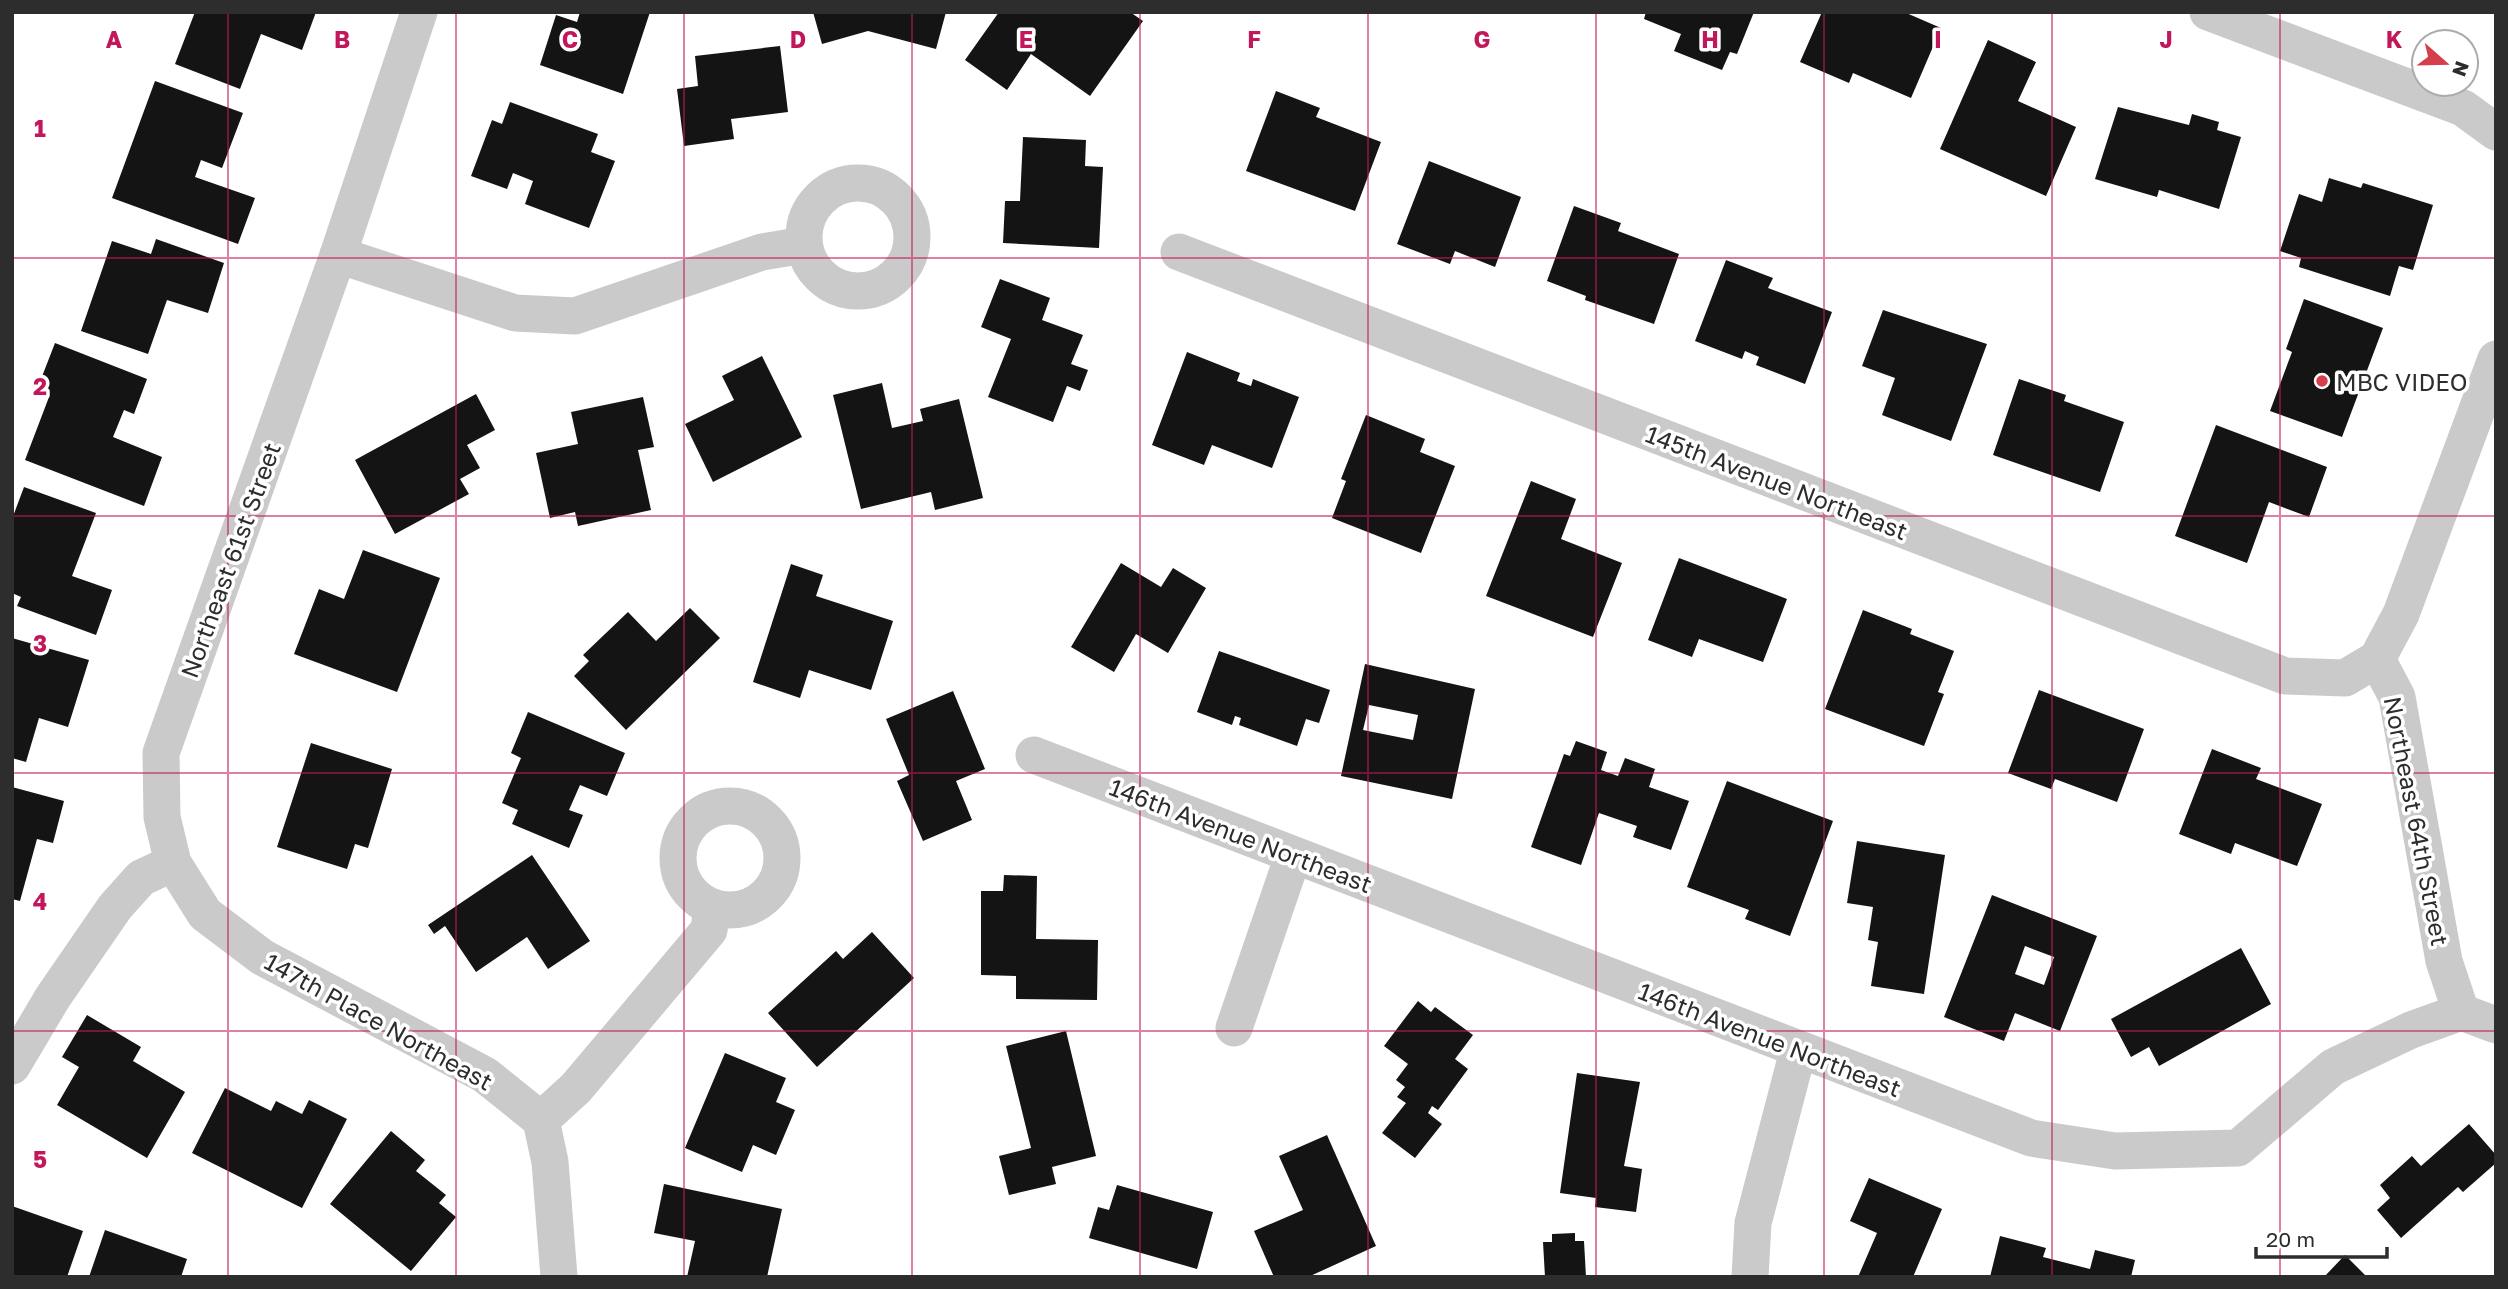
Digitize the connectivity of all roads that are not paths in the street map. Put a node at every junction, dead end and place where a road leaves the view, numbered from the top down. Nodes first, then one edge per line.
1 (419, 12) edge
2 (2208, 12) edge
3 (2496, 132) edge
4 (804, 245) dead end
5 (1179, 253) dead end
6 (338, 255) junction
7 (2496, 359) edge
8 (2377, 659) junction
9 (1034, 755) dead end
10 (1293, 856) junction
11 (173, 863) junction
12 (712, 907) dead end
13 (2461, 1012) junction
14 (2496, 1025) edge
15 (1234, 1028) dead end
16 (1798, 1051) junction
17 (12, 1066) edge
18 (541, 1120) junction
19 (559, 1277) edge
20 (1751, 1277) edge

1 - 6 street, Northeast 61st Street
2 - 3 street
4 - 6 street
5 - 8 street, 145th Avenue Northeast
6 - 11 street, Northeast 61st Street
7 - 8 street
8 - 13 street, Northeast 64th Street
9 - 10 street, 146th Avenue Northeast
10 - 15 street
10 - 16 street, 146th Avenue Northeast
11 - 17 street
11 - 18 street, 147th Place Northeast
12 - 18 street
13 - 14 street
13 - 16 street, 146th Avenue Northeast
16 - 20 street
18 - 19 street

